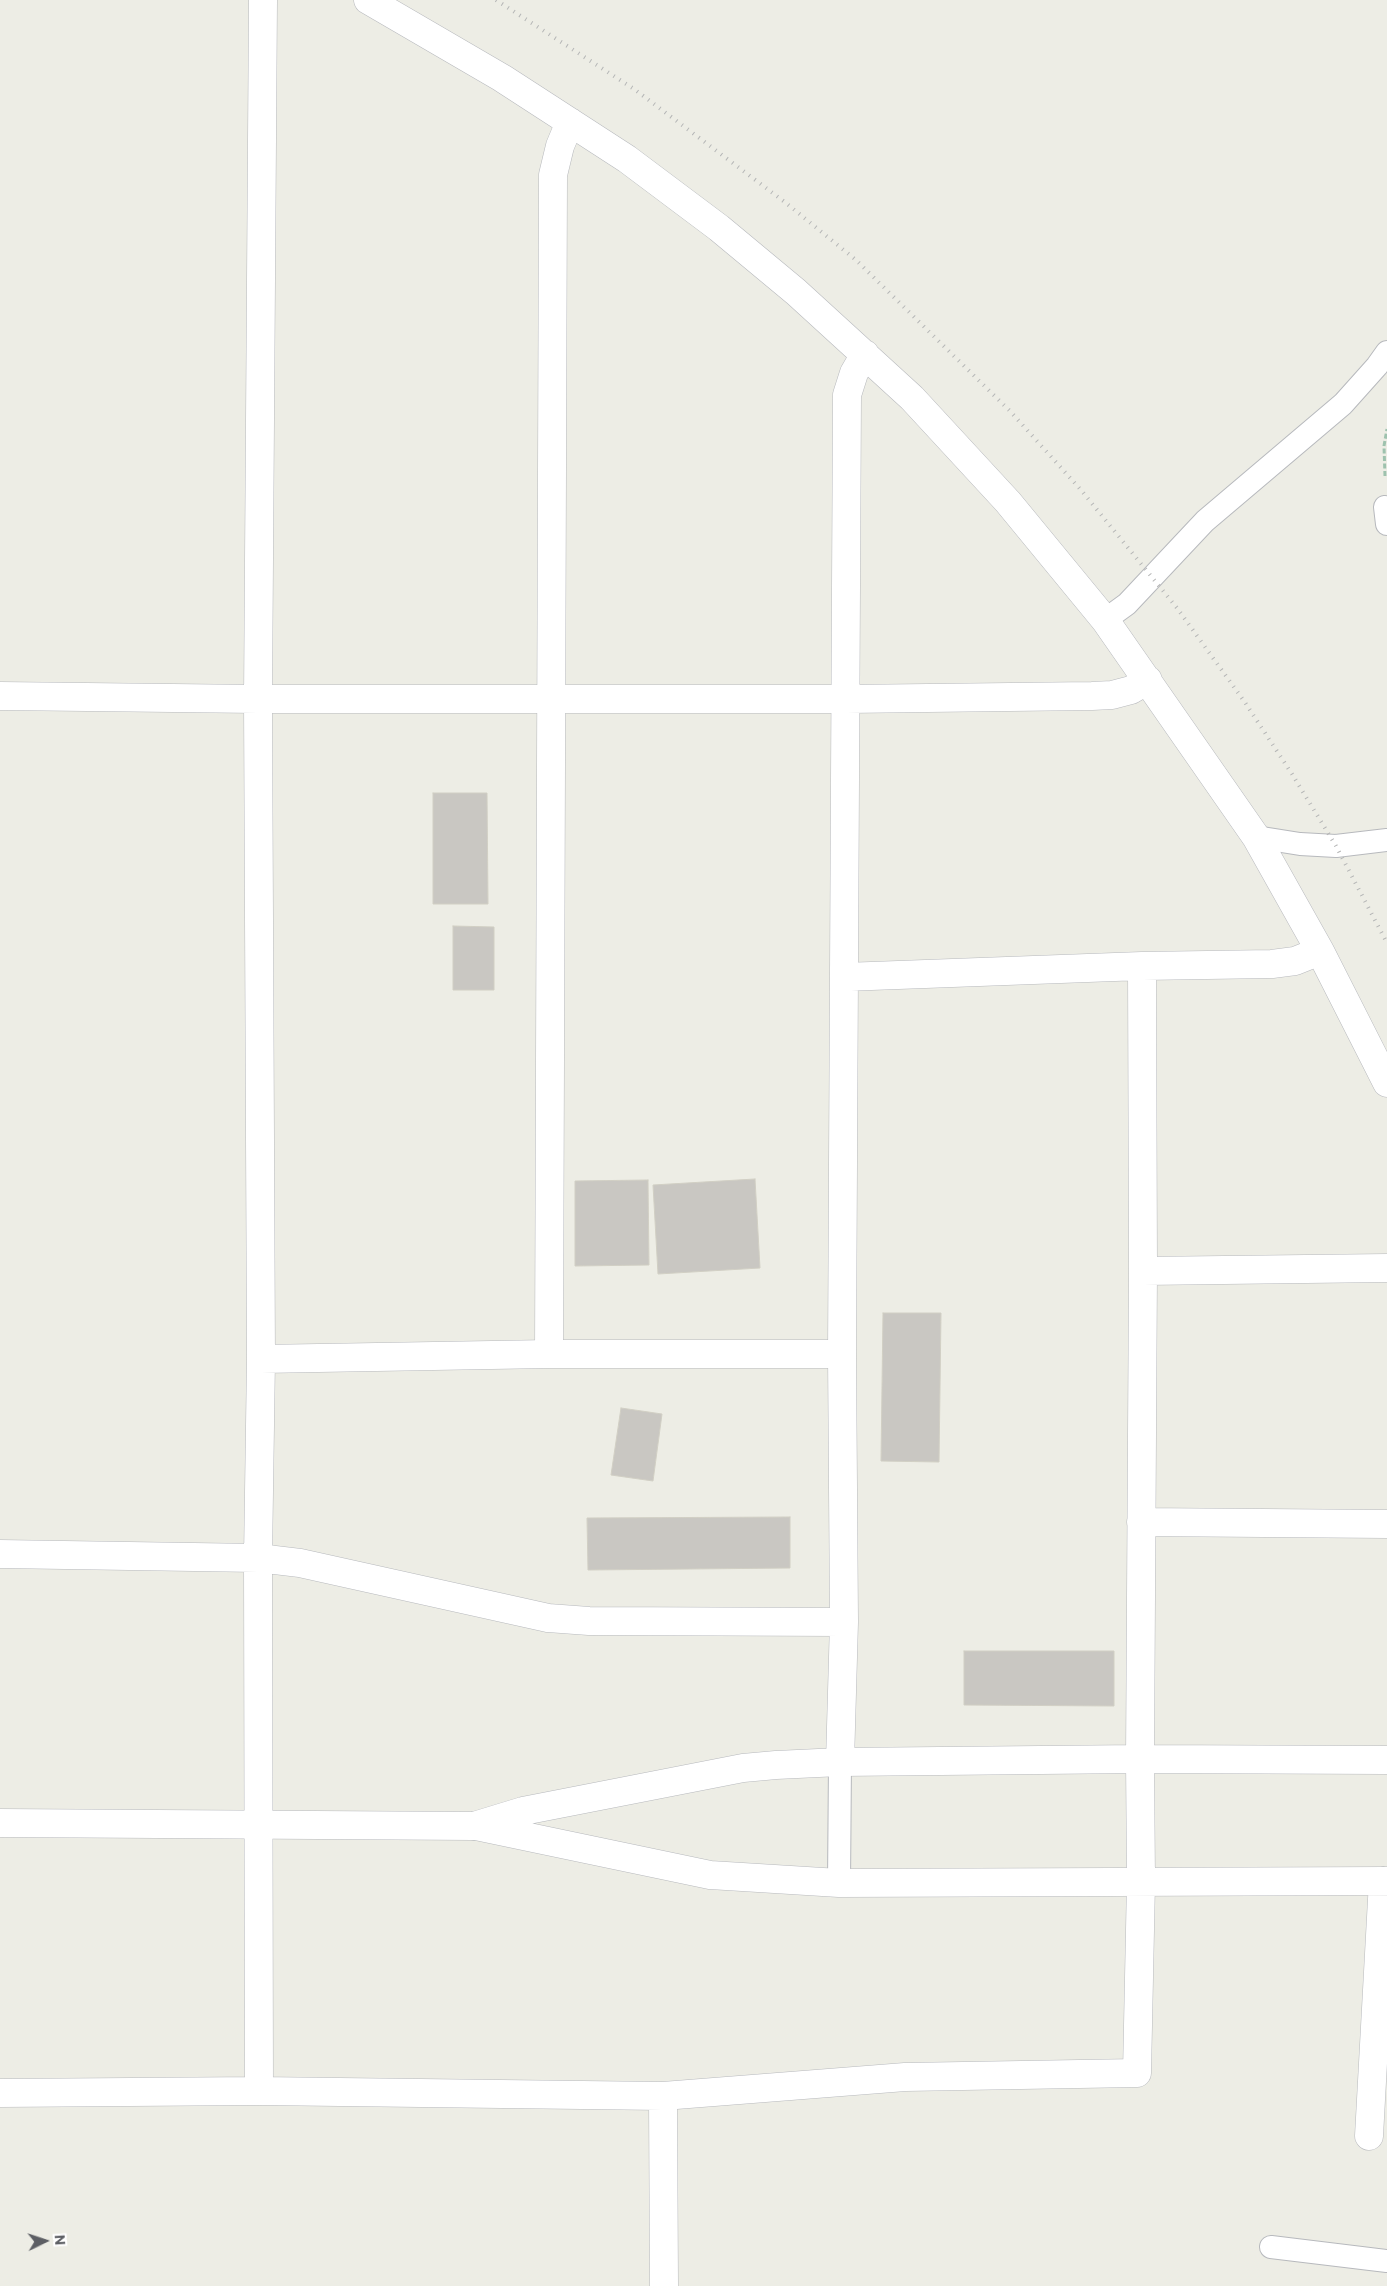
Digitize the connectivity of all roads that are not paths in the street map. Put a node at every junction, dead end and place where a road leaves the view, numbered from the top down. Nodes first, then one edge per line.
1 (263, 0) edge
2 (368, 0) edge
3 (570, 122) junction
4 (1387, 352) edge
5 (865, 354) junction
6 (1105, 620) junction
7 (1148, 680) junction
8 (0, 696) edge
9 (552, 698) junction
10 (258, 699) junction
11 (846, 699) junction
12 (1256, 837) junction
13 (1387, 840) edge
14 (1320, 951) junction
15 (1142, 966) junction
16 (844, 976) junction
17 (1387, 1084) edge
18 (1387, 1268) edge
19 (1143, 1271) junction
20 (549, 1354) junction
21 (842, 1354) junction
22 (261, 1359) junction
23 (1141, 1522) junction
24 (1387, 1524) edge
25 (0, 1554) edge
26 (258, 1558) junction
27 (844, 1622) junction
28 (1140, 1759) junction
29 (1387, 1760) edge
30 (840, 1762) junction
31 (0, 1823) edge
32 (259, 1823) junction
33 (474, 1826) junction
34 (1385, 1881) edge
35 (1142, 1882) junction
36 (840, 1883) junction
37 (259, 2091) junction
38 (0, 2093) edge
39 (663, 2096) junction
40 (1369, 2136) dead end
41 (1271, 2247) dead end
42 (1387, 2261) edge
43 (664, 2286) edge

1 - 10 street
2 - 3 street
3 - 5 street
3 - 9 street
4 - 6 lane
5 - 6 street
5 - 11 street
6 - 7 street
7 - 11 street
7 - 12 street
8 - 10 street
9 - 10 street
9 - 11 street
9 - 20 street
10 - 22 street
11 - 16 street
12 - 13 lane
12 - 14 street
14 - 15 street
14 - 17 street
15 - 16 street
15 - 19 street
16 - 21 street
18 - 19 street
19 - 23 street
20 - 21 street
20 - 22 street
21 - 27 street
22 - 26 street
23 - 24 street
23 - 28 street
25 - 26 street
26 - 27 street
26 - 32 street
27 - 30 street
28 - 29 street
28 - 30 street
28 - 35 street
30 - 33 street
30 - 36 lane
31 - 32 street
32 - 33 street
32 - 37 street
33 - 36 street
34 - 35 street
34 - 40 street
35 - 36 street
35 - 39 street
37 - 38 street
37 - 39 street
39 - 43 street
41 - 42 lane

